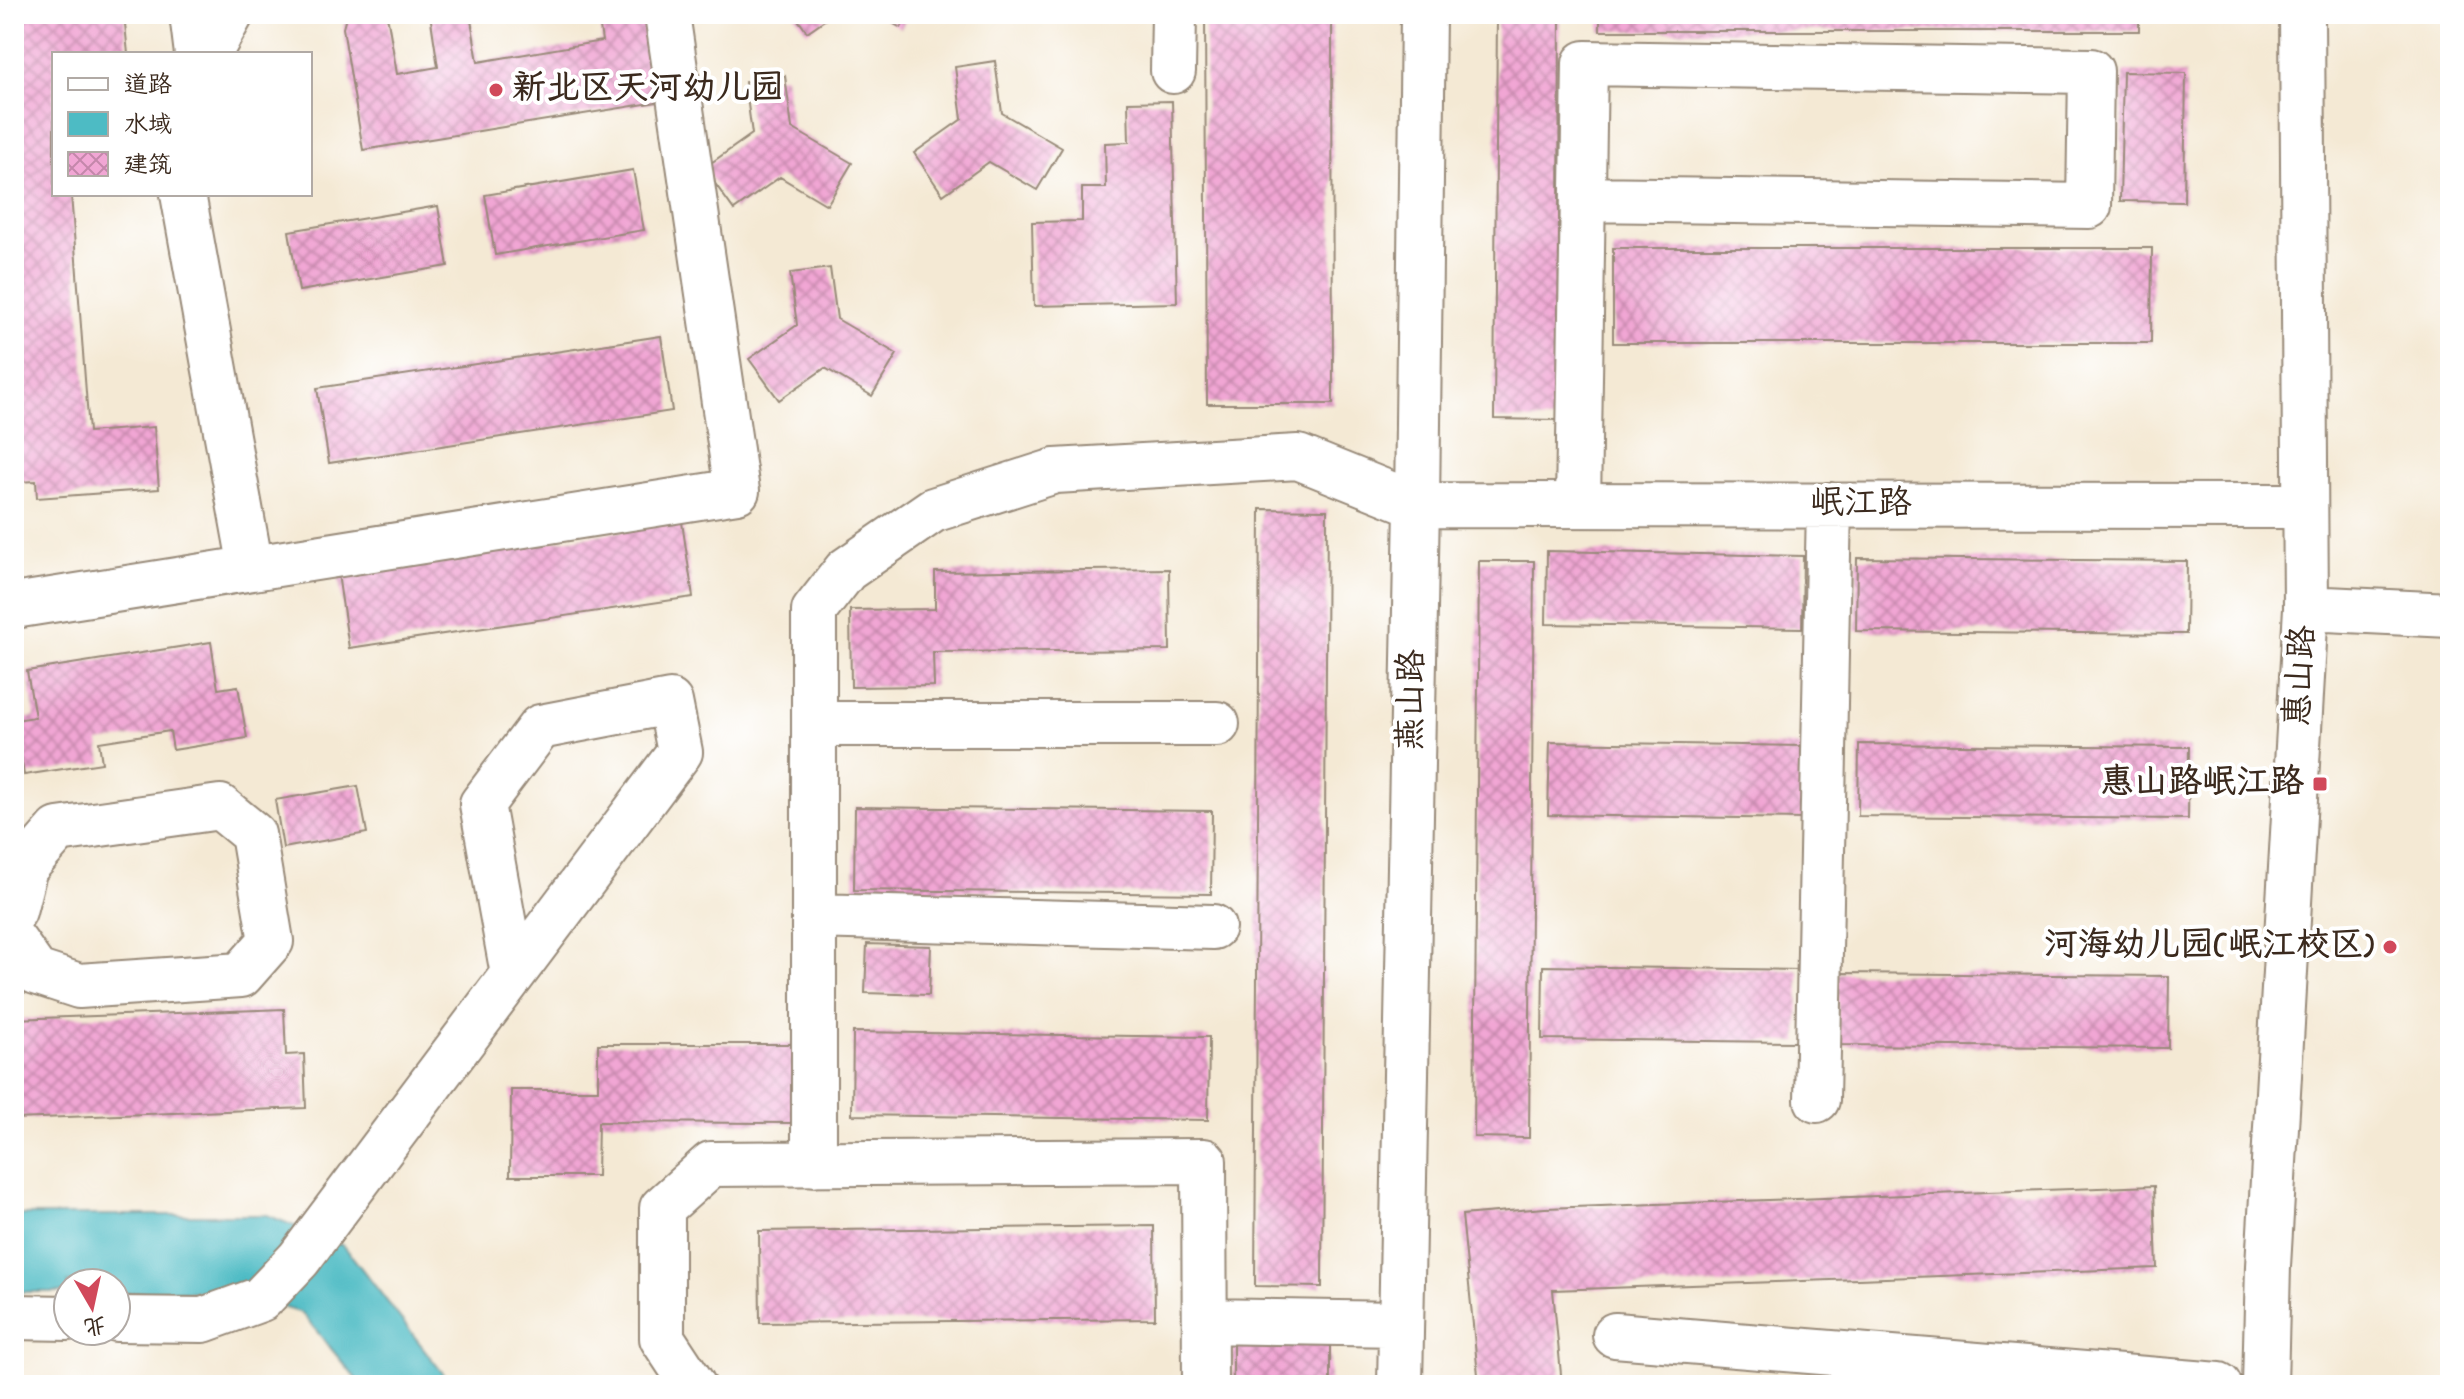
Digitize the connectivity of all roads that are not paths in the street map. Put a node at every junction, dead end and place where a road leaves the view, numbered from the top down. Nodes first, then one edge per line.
1 (192, 14) edge
2 (231, 14) edge
3 (667, 14) edge
4 (1174, 14) edge
5 (1423, 14) edge
6 (2302, 14) edge
7 (197, 52) edge
8 (210, 52) edge
9 (1173, 71) dead end
10 (183, 196) edge
11 (1584, 199) junction
12 (1417, 505) junction
13 (1578, 505) junction
14 (1829, 505) junction
15 (2305, 506) junction
16 (251, 568) junction
17 (14, 606) edge
18 (2306, 608) junction
19 (2450, 615) edge
20 (814, 724) junction
21 (1217, 724) dead end
22 (20, 867) edge
23 (14, 911) edge
24 (814, 916) junction
25 (1213, 927) dead end
26 (14, 941) edge
27 (513, 974) junction
28 (1817, 1100) dead end
29 (814, 1164) junction
30 (14, 1317) edge
31 (52, 1318) edge
32 (132, 1319) edge
33 (1205, 1321) junction
34 (1401, 1324) junction
35 (1615, 1335) dead end
36 (693, 1385) edge
37 (1205, 1385) edge
38 (1400, 1385) edge
39 (2219, 1385) edge
40 (2265, 1385) edge

1 - 7 street
2 - 8 street
3 - 16 street
4 - 9 street
5 - 12 street, 燕山路
6 - 15 street, 惠山路
10 - 16 street
11 - 11 street
11 - 13 street
12 - 13 street, 岷江路
12 - 20 street
12 - 34 street, 燕山路
13 - 14 street, 岷江路
14 - 15 street, 岷江路
14 - 28 street
15 - 18 street, 惠山路
16 - 17 street
18 - 19 street
18 - 40 street, 惠山路
20 - 21 street
20 - 24 street
22 - 23 street
22 - 26 street
24 - 25 street
24 - 29 street
27 - 27 street
27 - 32 street
29 - 33 street
29 - 36 street
30 - 31 street
33 - 34 street
33 - 37 street
34 - 38 street, 燕山路
35 - 39 street

